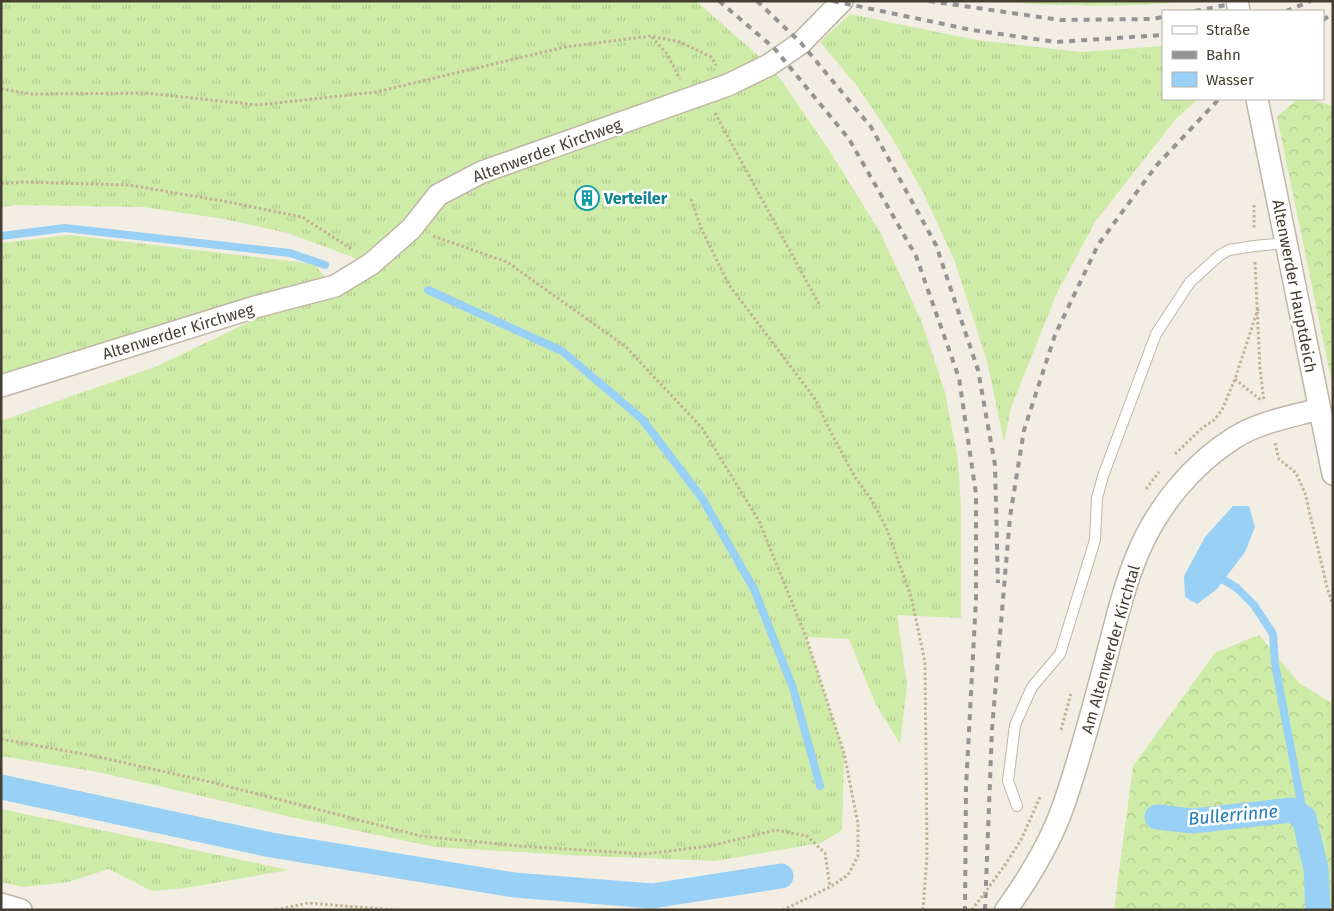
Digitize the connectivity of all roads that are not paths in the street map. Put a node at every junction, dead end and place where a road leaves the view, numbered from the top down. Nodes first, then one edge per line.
1 (842, 1) edge
2 (1258, 100) edge
3 (1287, 244) junction
4 (1, 386) edge
5 (1319, 409) junction
6 (1333, 474) edge
7 (1017, 806) dead end
8 (1, 904) edge
9 (21, 910) edge
10 (1006, 910) edge

1 - 4 street, Altenwerder Kirchweg
2 - 3 street, Altenwerder Hauptdeich
3 - 5 street, Altenwerder Hauptdeich
3 - 7 lane
5 - 6 street, Altenwerder Hauptdeich
5 - 10 street, Am Altenwerder Kirchtal
8 - 9 street

